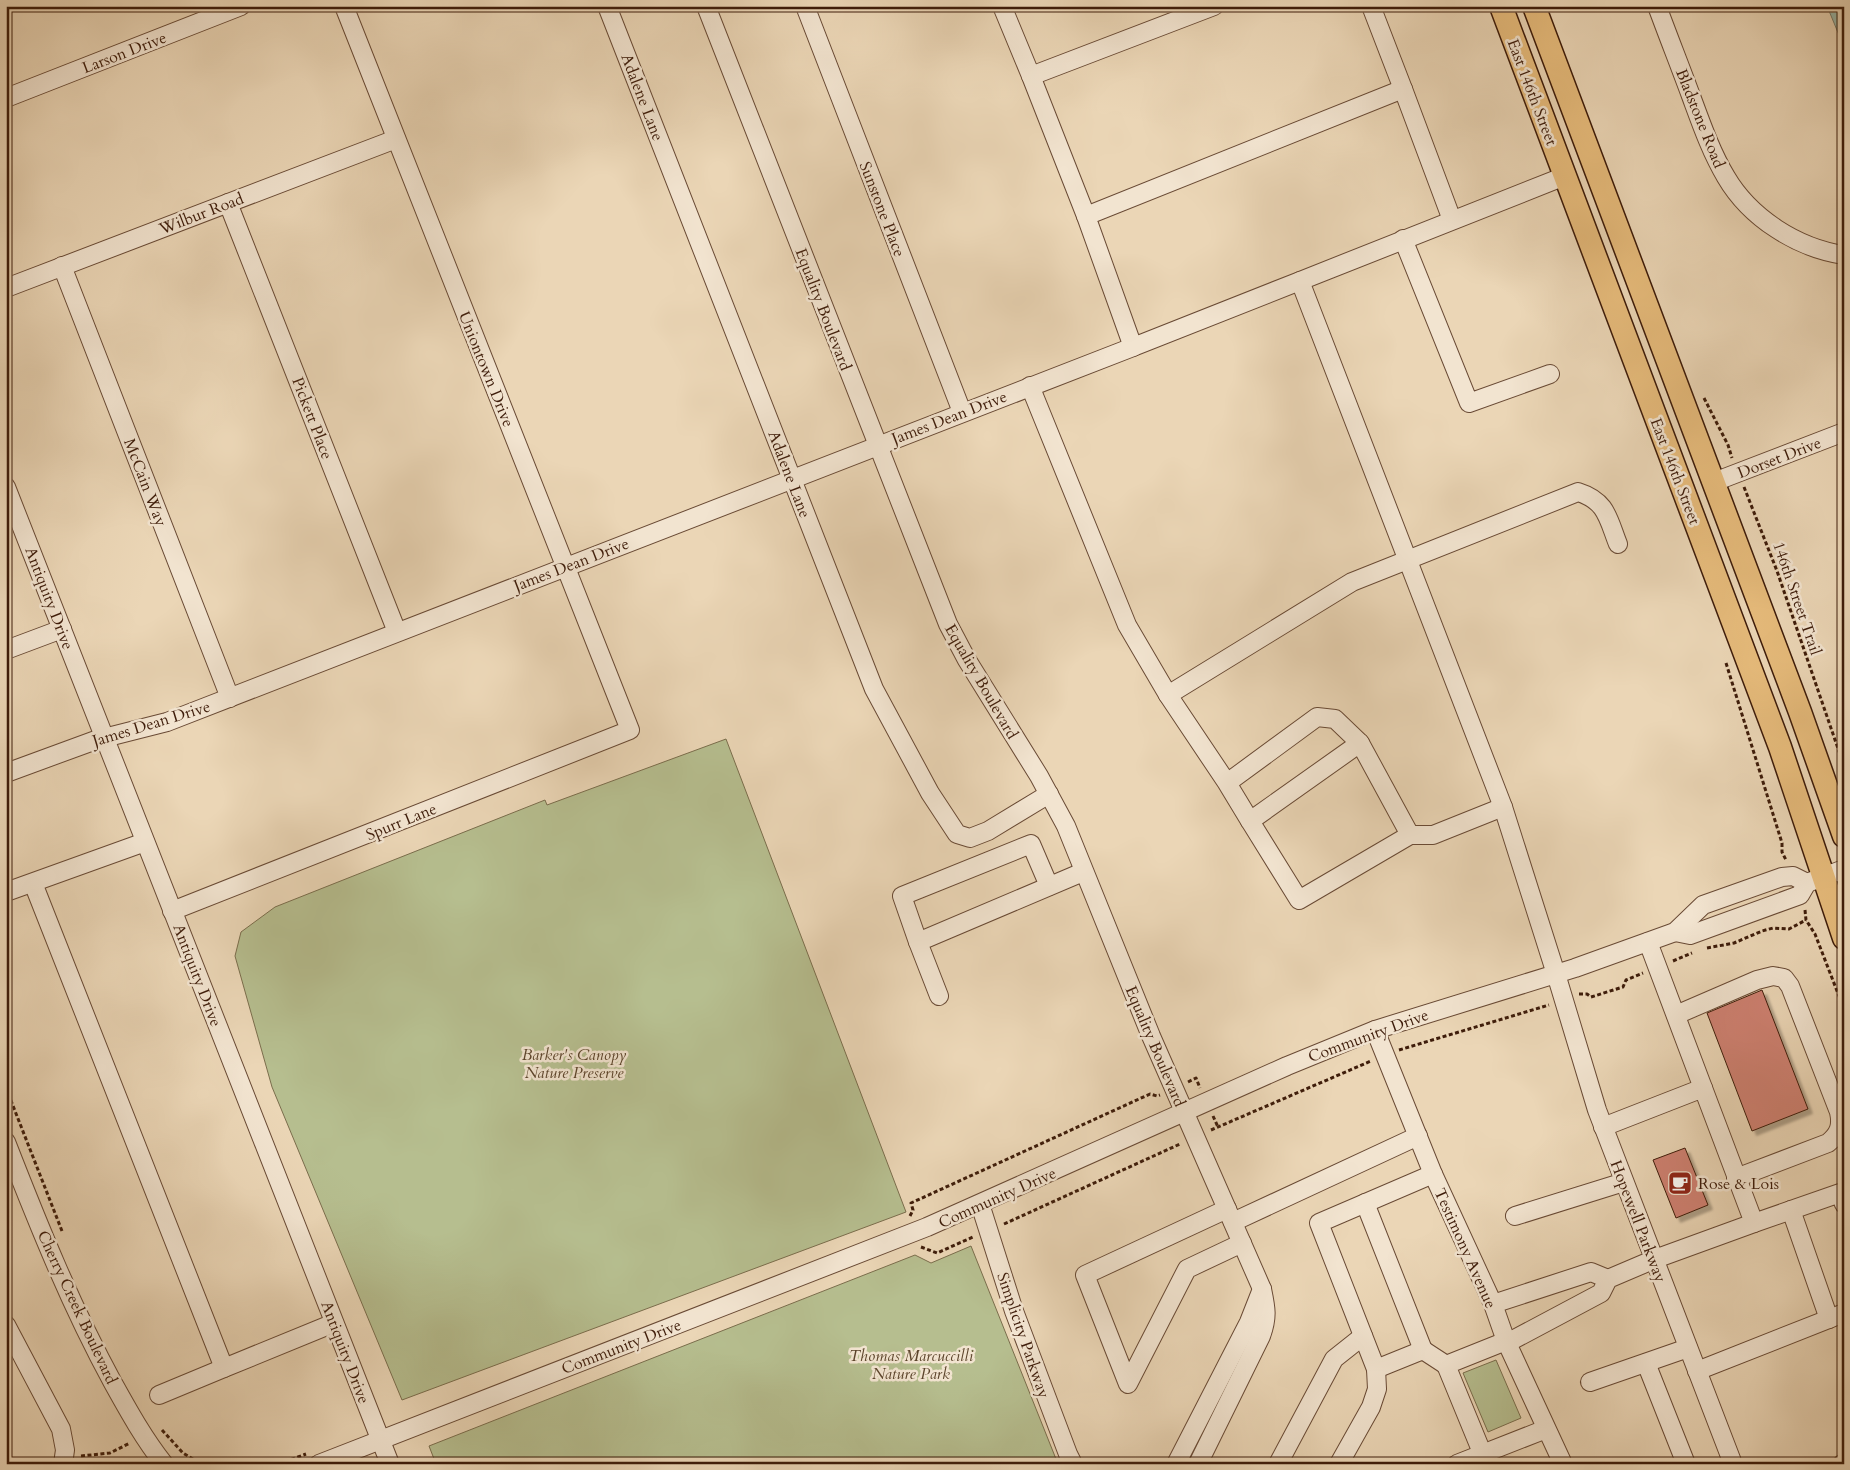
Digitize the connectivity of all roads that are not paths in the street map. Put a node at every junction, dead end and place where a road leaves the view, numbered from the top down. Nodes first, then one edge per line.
1 (241, 6) edge
2 (344, 6) edge
3 (607, 6) edge
4 (706, 6) edge
5 (805, 6) edge
6 (1002, 6) edge
7 (1214, 6) edge
8 (1370, 6) edge
9 (1501, 6) edge
10 (1534, 6) edge
11 (1657, 6) edge
12 (1031, 76) junction
13 (1403, 89) junction
14 (6, 98) edge
15 (396, 139) junction
16 (1565, 176) junction
17 (228, 203) junction
18 (1086, 216) junction
19 (1452, 220) junction
20 (1403, 239) junction
21 (1844, 255) edge
22 (62, 266) junction
23 (1300, 281) junction
24 (6, 288) edge
25 (1133, 346) junction
26 (1550, 374) dead end
27 (1030, 386) junction
28 (962, 412) junction
29 (1844, 432) edge
30 (878, 445) junction
31 (792, 478) junction
32 (1714, 482) junction
33 (6, 487) edge
34 (1618, 544) dead end
35 (1408, 559) junction
36 (565, 567) junction
37 (62, 629) junction
38 (397, 632) junction
39 (6, 650) edge
40 (1168, 695) junction
41 (230, 698) junction
42 (630, 730) joint
43 (104, 738) junction
44 (1360, 742) junction
45 (6, 773) edge
46 (1226, 783) junction
47 (1049, 794) junction
48 (1503, 807) junction
49 (1250, 821) junction
50 (1410, 835) junction
51 (1844, 836) edge
52 (145, 842) junction
53 (1084, 872) junction
54 (1825, 876) edge
55 (33, 883) junction
56 (1049, 886) junction
57 (6, 892) edge
58 (172, 911) junction
59 (1675, 932) junction
60 (1844, 938) edge
61 (918, 942) junction
62 (1648, 942) junction
63 (1556, 974) junction
64 (939, 996) dead end
65 (1676, 1014) junction
66 (1375, 1030) junction
67 (1703, 1088) junction
68 (1184, 1112) junction
69 (1603, 1127) junction
70 (1418, 1136) junction
71 (6, 1142) edge
72 (1433, 1174) junction
73 (1736, 1178) junction
74 (1624, 1182) junction
75 (1364, 1203) junction
76 (980, 1204) junction
77 (1844, 1204) edge
78 (1791, 1210) junction
79 (1230, 1215) junction
80 (1515, 1216) dead end
81 (1754, 1223) junction
82 (1242, 1243) junction
83 (1655, 1259) junction
84 (1608, 1279) junction
85 (1262, 1289) junction
86 (1492, 1304) junction
87 (1836, 1316) edge
88 (334, 1323) junction
89 (6, 1325) edge
90 (1363, 1336) junction
91 (1506, 1342) junction
92 (1688, 1348) junction
93 (1423, 1350) junction
94 (1646, 1363) junction
95 (1446, 1364) junction
96 (224, 1368) junction
97 (1376, 1370) junction
98 (1697, 1371) junction
99 (1590, 1382) dead end
100 (159, 1395) dead end
101 (1546, 1430) junction
102 (380, 1440) junction
103 (1483, 1454) junction
104 (68, 1460) edge
105 (164, 1464) edge
106 (319, 1464) edge
107 (390, 1464) edge
108 (1073, 1464) edge
109 (1176, 1464) edge
110 (1198, 1464) edge
111 (1278, 1464) edge
112 (1339, 1464) edge
113 (1457, 1464) edge
114 (1563, 1464) edge
115 (1686, 1464) edge
116 (1733, 1464) edge

1 - 14 street, Larson Drive
2 - 15 street, Uniontown Drive
3 - 31 street, Adalene Lane
4 - 30 street, Equality Boulevard
5 - 28 street, Sunstone Place
6 - 12 street
7 - 12 street
8 - 13 street
9 - 16 main road, East 146th Street
10 - 32 main road, East 146th Street
11 - 21 street, Bladstone Road
12 - 18 street
13 - 18 street
13 - 19 street
15 - 17 street, Wilbur Road
15 - 36 street, Uniontown Drive
16 - 19 street, James Dean Drive
16 - 54 main road, East 146th Street
17 - 22 street, Wilbur Road
17 - 38 street, Pickett Place
18 - 25 street
19 - 20 street, James Dean Drive
20 - 23 street, James Dean Drive
20 - 26 street
22 - 24 street, Wilbur Road
22 - 41 street, McCain Way
23 - 25 street, James Dean Drive
23 - 35 street, Hopewell Parkway
25 - 27 street, James Dean Drive
27 - 28 street, James Dean Drive
27 - 40 street
28 - 30 street, James Dean Drive
29 - 32 street, Dorset Drive
30 - 31 street, James Dean Drive
30 - 47 street, Equality Boulevard
31 - 36 street, James Dean Drive
31 - 47 street, Adalene Lane
32 - 51 main road, East 146th Street
33 - 37 street, Antiquity Drive
34 - 35 street
35 - 40 street
35 - 48 street, Hopewell Parkway
36 - 38 street, James Dean Drive
36 - 42 street, Uniontown Drive
37 - 39 street
37 - 43 street, Antiquity Drive
38 - 41 street, James Dean Drive
40 - 46 street
41 - 43 street, James Dean Drive
42 - 58 street, Spurr Lane
43 - 45 street, James Dean Drive
43 - 52 street, Antiquity Drive
44 - 46 street
44 - 49 street
44 - 50 street
46 - 49 street
47 - 53 street, Equality Boulevard
48 - 50 street
48 - 63 street, Hopewell Parkway
49 - 50 street
52 - 55 street
52 - 58 street, Antiquity Drive
53 - 56 street
53 - 68 street, Equality Boulevard
54 - 59 street, Community Drive
54 - 59 street, Community Drive
54 - 60 main road, East 146th Street
55 - 57 street
55 - 96 street
56 - 61 street
56 - 61 street
58 - 88 street, Antiquity Drive
59 - 62 street, Community Drive
61 - 64 street
62 - 63 street, Community Drive
62 - 65 street
63 - 66 street, Community Drive
63 - 69 street, Hopewell Parkway
65 - 67 street
65 - 73 street
66 - 68 street, Community Drive
66 - 70 street, Testimony Avenue
67 - 69 street
67 - 73 street
68 - 76 street, Community Drive
68 - 79 street, Equality Boulevard
69 - 74 street, Hopewell Parkway
70 - 72 street, Testimony Avenue
70 - 79 street
71 - 105 street, Cherry Creek Boulevard
72 - 75 street
72 - 86 street, Testimony Avenue
73 - 81 street
74 - 80 street
74 - 83 street, Hopewell Parkway
75 - 90 street
75 - 93 street
76 - 102 street, Community Drive
76 - 108 street, Simplicity Parkway
77 - 78 street
78 - 81 street
78 - 87 street
79 - 82 street, Equality Boulevard
79 - 82 street
81 - 83 street
82 - 85 street, Equality Boulevard
83 - 84 street
83 - 92 street, Hopewell Parkway
84 - 86 street
84 - 91 street
85 - 109 street
85 - 110 street, Equality Boulevard
86 - 91 street, Testimony Avenue
87 - 98 street
88 - 96 street
88 - 102 street, Antiquity Drive
89 - 104 street
90 - 97 street
90 - 111 street
91 - 95 street
91 - 101 street, Testimony Avenue
92 - 94 street
92 - 98 street, Hopewell Parkway
93 - 95 street
93 - 97 street
94 - 99 street
94 - 115 street
95 - 103 street
96 - 100 street
97 - 112 street
98 - 116 street, Hopewell Parkway
101 - 103 street
101 - 114 street, Testimony Avenue
102 - 106 street, Community Drive
102 - 107 street, Antiquity Drive
103 - 113 street

